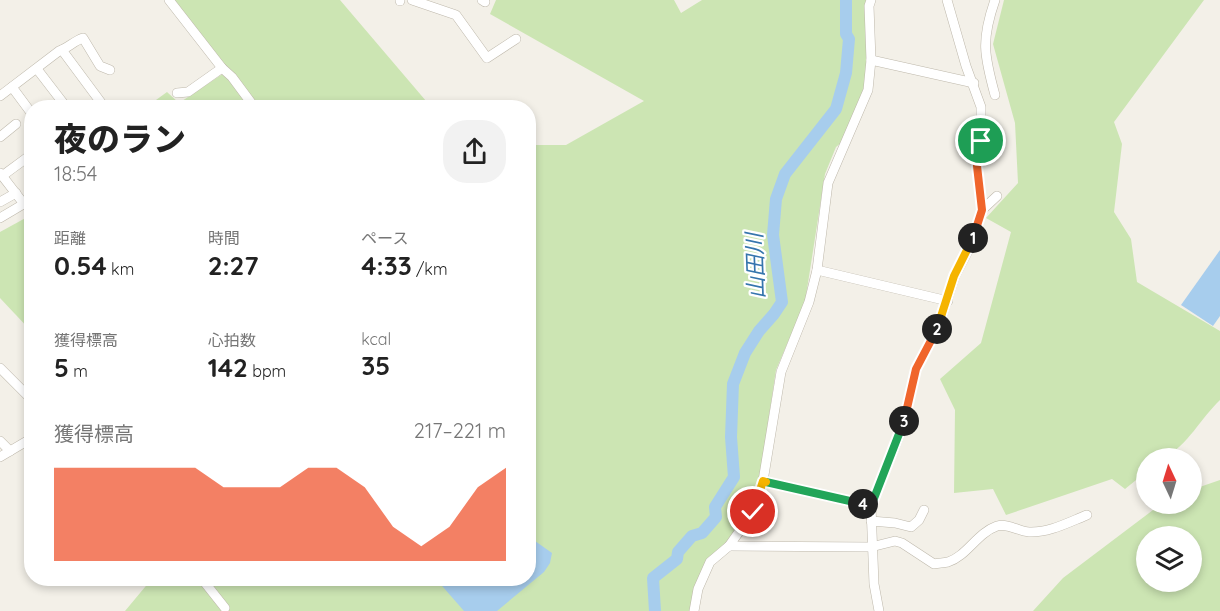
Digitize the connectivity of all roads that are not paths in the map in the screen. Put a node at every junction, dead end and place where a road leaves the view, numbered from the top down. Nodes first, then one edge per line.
1 (169, 0) edge
2 (412, 0) edge
3 (871, 0) edge
4 (947, 0) edge
5 (995, 0) edge
6 (516, 39) dead end
7 (62, 50) junction
8 (872, 60) junction
9 (222, 68) junction
10 (37, 69) junction
11 (110, 70) dead end
12 (974, 83) junction
13 (12, 87) junction
14 (177, 93) dead end
15 (994, 94) dead end
16 (0, 96) edge
17 (61, 100) edge
18 (99, 100) edge
19 (249, 100) edge
20 (24, 103) edge
21 (16, 124) dead end
22 (0, 137) edge
23 (24, 159) edge
24 (1, 175) edge
25 (16, 193) junction
26 (997, 196) dead end
27 (24, 199) edge
28 (0, 202) edge
29 (24, 204) edge
30 (982, 210) junction
31 (0, 218) edge
32 (817, 270) junction
33 (948, 301) junction
34 (0, 368) edge
35 (9, 377) junction
36 (0, 385) edge
37 (24, 392) edge
38 (0, 441) edge
39 (24, 443) edge
40 (10, 451) junction
41 (0, 457) edge
42 (763, 481) junction
43 (871, 506) junction
44 (924, 510) dead end
45 (1087, 515) dead end
46 (871, 521) junction
47 (729, 546) junction
48 (871, 547) junction
49 (208, 586) edge
50 (225, 608) dead end
51 (694, 611) edge
52 (879, 611) edge

1 - 9 street
2 - 6 street
3 - 8 street
4 - 12 street
5 - 15 street
7 - 10 street
7 - 11 street
7 - 18 street
8 - 12 street
8 - 32 street
9 - 14 street
9 - 19 street
10 - 13 street
10 - 17 street
12 - 30 street
13 - 16 street
13 - 20 street
21 - 22 street
23 - 24 street
24 - 25 street
25 - 27 street
25 - 28 street
26 - 30 street
29 - 31 street
30 - 33 street
32 - 33 street
32 - 42 street
33 - 43 street
34 - 35 street
35 - 36 street
35 - 37 street
38 - 40 street
39 - 40 street
40 - 41 street
42 - 43 street
42 - 47 street
43 - 46 street
44 - 46 street
45 - 48 street
46 - 48 street
47 - 48 street
47 - 51 street
48 - 52 street
49 - 50 street

